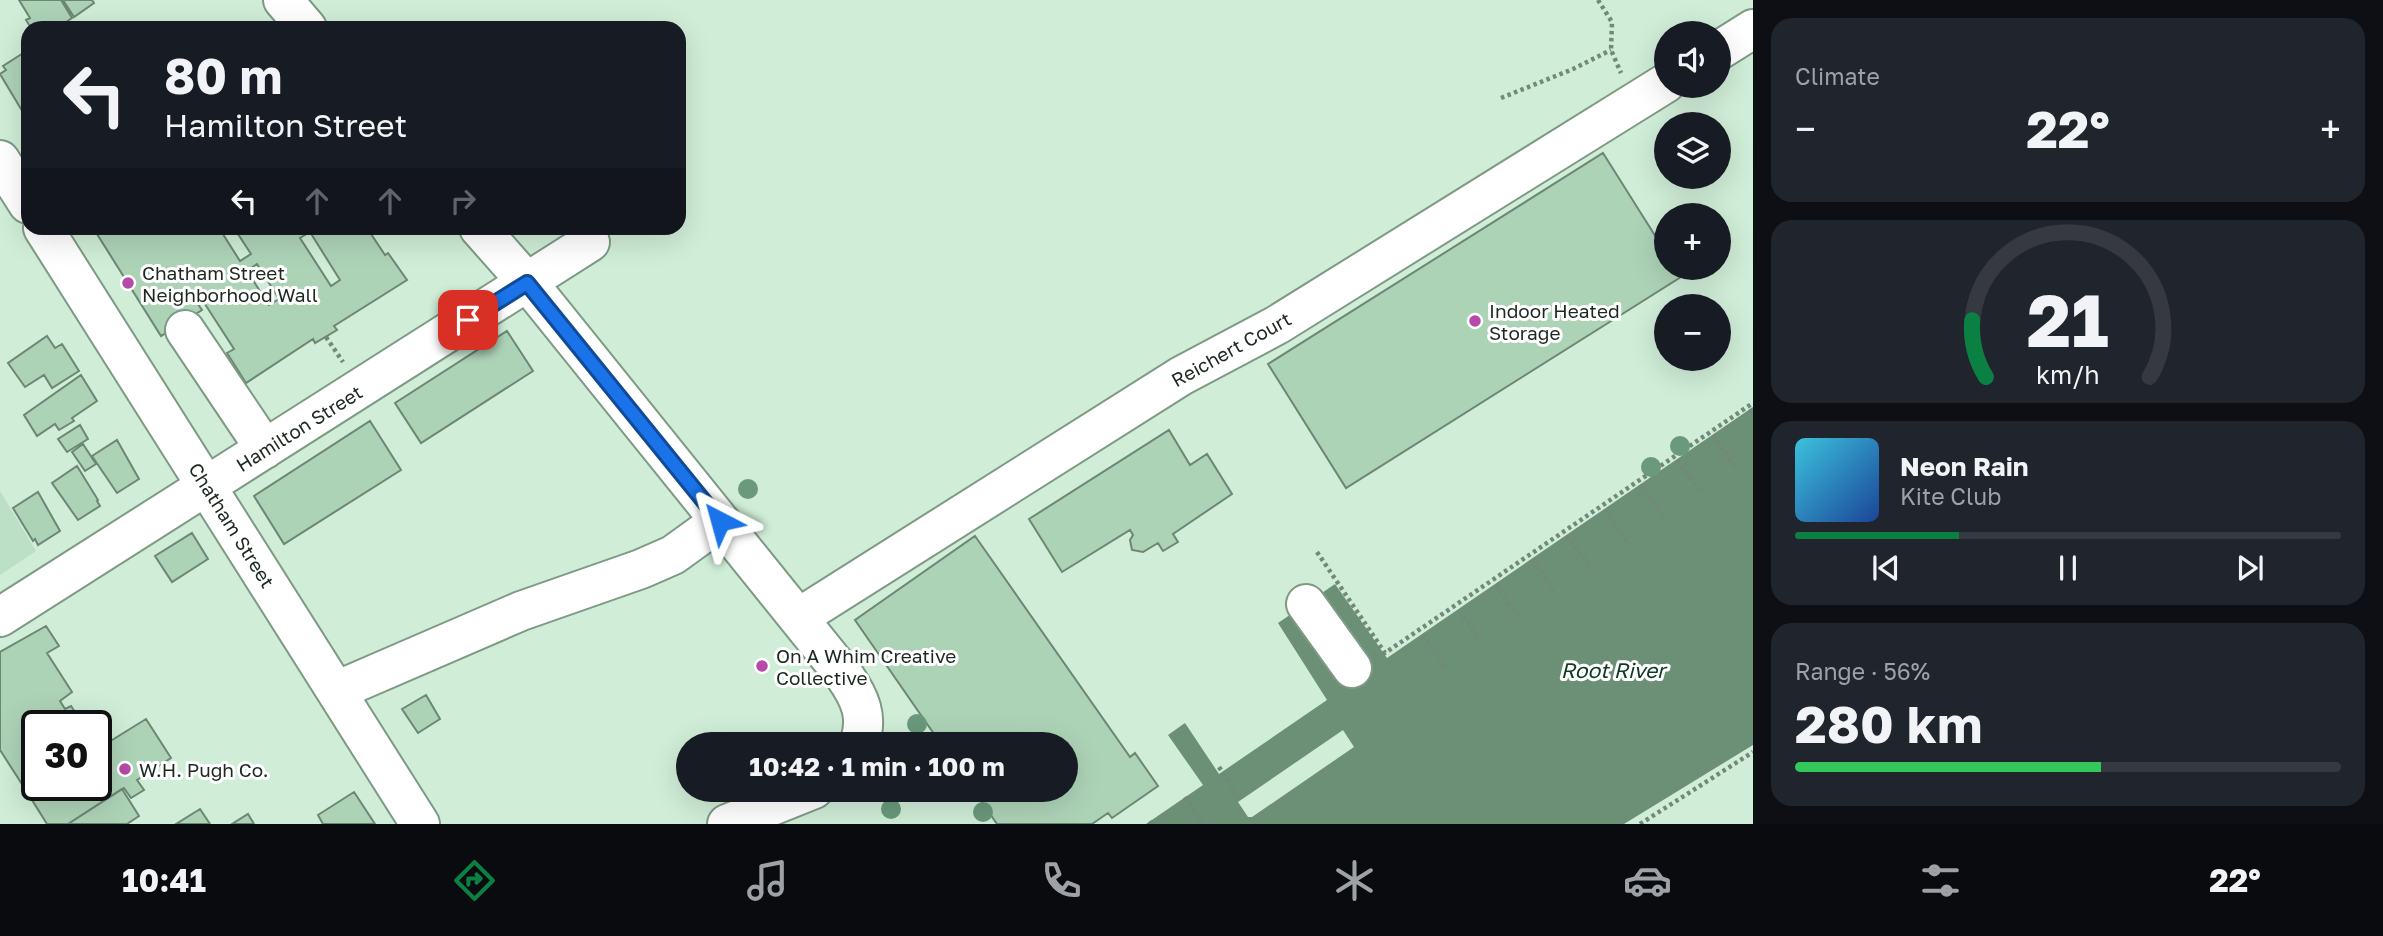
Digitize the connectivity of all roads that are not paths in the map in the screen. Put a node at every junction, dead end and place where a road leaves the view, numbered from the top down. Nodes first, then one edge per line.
1 (284, 0) edge
2 (301, 21) edge
3 (1753, 29) edge
4 (1731, 43) edge
5 (1651, 92) edge
6 (0, 160) edge
7 (21, 193) edge
8 (47, 235) edge
9 (485, 235) edge
10 (590, 242) dead end
11 (527, 283) junction
12 (185, 330) dead end
13 (265, 449) junction
14 (208, 486) junction
15 (720, 521) junction
16 (1306, 604) dead end
17 (0, 617) edge
18 (798, 618) junction
19 (1352, 668) dead end
20 (337, 691) junction
21 (864, 732) edge
22 (782, 802) edge
23 (420, 824) edge
24 (727, 824) edge

1 - 2 street
3 - 4 street
5 - 18 street, Reichert Court
6 - 7 street
8 - 14 street, Chatham Street
9 - 11 street
10 - 11 street, Hamilton Street
11 - 13 street, Hamilton Street
11 - 15 street
12 - 13 street
13 - 14 street, Hamilton Street
14 - 17 street, Hamilton Street
14 - 20 street, Chatham Street
15 - 18 street
15 - 20 street
16 - 19 street
18 - 21 street
20 - 23 street, Chatham Street
22 - 24 street

